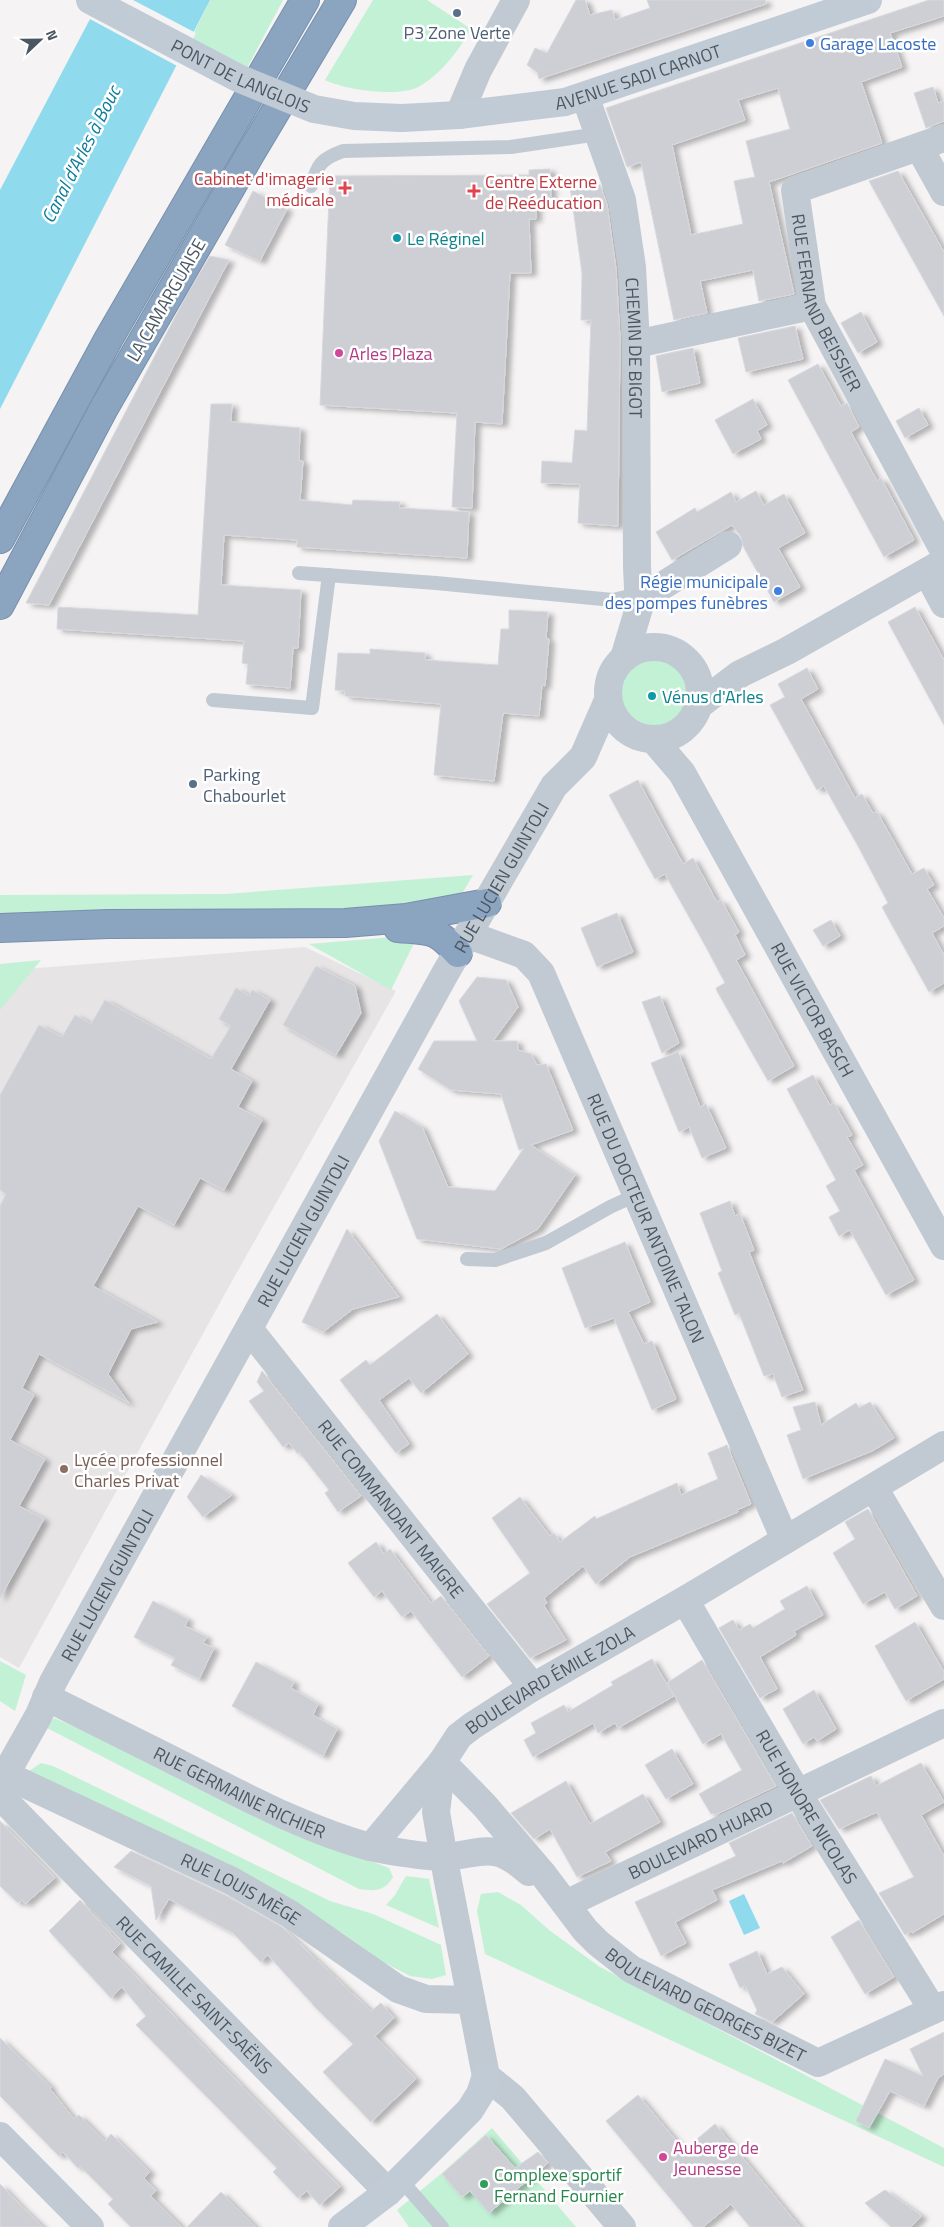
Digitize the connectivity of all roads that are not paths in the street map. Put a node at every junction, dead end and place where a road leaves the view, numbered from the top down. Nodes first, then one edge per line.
1 (90, 0) edge
2 (305, 0) edge
3 (342, 0) edge
4 (516, 0) edge
5 (868, 0) edge
6 (833, 6) edge
7 (584, 96) junction
8 (459, 115) junction
9 (402, 118) joint
10 (598, 134) junction
11 (932, 142) edge
12 (311, 186) dead end
13 (944, 192) edge
14 (812, 306) junction
15 (636, 344) junction
16 (0, 539) edge
17 (728, 545) dead end
18 (944, 551) edge
19 (935, 567) edge
20 (299, 573) dead end
21 (329, 575) junction
22 (639, 601) junction
23 (944, 604) edge
24 (0, 605) edge
25 (665, 648) junction
26 (624, 658) junction
27 (740, 674) junction
28 (697, 676) junction
29 (213, 700) dead end
30 (608, 700) junction
31 (699, 704) junction
32 (683, 730) junction
33 (645, 738) junction
34 (583, 757) junction
35 (682, 773) junction
36 (487, 903) junction
37 (345, 923) junction
38 (0, 928) edge
39 (463, 944) junction
40 (636, 1195) junction
41 (944, 1246) edge
42 (467, 1259) dead end
43 (249, 1329) junction
44 (944, 1446) edge
45 (874, 1488) junction
46 (785, 1540) junction
47 (685, 1600) junction
48 (944, 1606) edge
49 (533, 1687) junction
50 (43, 1706) junction
51 (944, 1723) edge
52 (442, 1762) junction
53 (2, 1785) edge
54 (797, 1792) junction
55 (371, 1847) junction
56 (443, 1857) junction
57 (566, 1904) junction
58 (471, 2000) junction
59 (938, 2007) edge
60 (486, 2076) junction
61 (0, 2136) edge
62 (395, 2186) junction
63 (90, 2227) edge
64 (342, 2227) edge
65 (442, 2227) edge
66 (622, 2227) edge

1 - 9 main road, PONT DE LANGLOIS, bridge
2 - 16 highway, LA CAMARGUAISE
3 - 24 highway, LA CAMARGUAISE
4 - 8 street
5 - 6 main road, AVENUE SADI CARNOT
6 - 7 main road, AVENUE SADI CARNOT
7 - 8 main road, AVENUE SADI CARNOT
7 - 10 street, CHEMIN DE BIGOT
8 - 9 main road, AVENUE SADI CARNOT
10 - 12 lane
10 - 15 street, CHEMIN DE BIGOT
11 - 13 street
11 - 14 street, RUE FERNAND BEISSIER
14 - 15 street
14 - 18 street, RUE FERNAND BEISSIER
15 - 22 street, CHEMIN DE BIGOT
17 - 22 street
19 - 23 street
19 - 27 street
20 - 21 lane
21 - 22 lane
21 - 29 lane
22 - 25 street
22 - 26 street, CHEMIN DE BIGOT
25 - 26 street
25 - 28 street
26 - 30 street
27 - 28 street
27 - 31 street
28 - 31 street
30 - 33 street
30 - 34 street, RUE LUCIEN GUINTOLI
31 - 32 street
32 - 33 street
32 - 35 street
33 - 34 street, RUE LUCIEN GUINTOLI
33 - 35 street, RUE VICTOR BASCH
34 - 36 street, RUE LUCIEN GUINTOLI
35 - 41 street, RUE VICTOR BASCH
36 - 37 highway
36 - 39 street, RUE LUCIEN GUINTOLI
37 - 38 highway
37 - 39 highway
39 - 40 street, RUE DU DOCTEUR ANTOINE TALON
39 - 43 street, RUE LUCIEN GUINTOLI
40 - 42 lane
40 - 46 street, RUE DU DOCTEUR ANTOINE TALON
43 - 49 street, RUE COMMANDANT MAIGRE
43 - 50 street, RUE LUCIEN GUINTOLI
44 - 45 street, BOULEVARD ÉMILE ZOLA
45 - 46 street, BOULEVARD ÉMILE ZOLA
45 - 48 street
46 - 47 street, BOULEVARD ÉMILE ZOLA
47 - 49 street, BOULEVARD ÉMILE ZOLA
47 - 54 street, RUE HONORE NICOLAS
49 - 52 street, BOULEVARD ÉMILE ZOLA
50 - 53 street, RUE LUCIEN GUINTOLI
50 - 55 street, RUE GERMAINE RICHIER
51 - 54 street, BOULEVARD HUARD
52 - 55 street
52 - 56 street, BOULEVARD ÉMILE ZOLA
52 - 57 street, BOULEVARD GEORGES BIZET
53 - 58 street, RUE LOUIS MÈGE
53 - 62 street, RUE CAMILLE SAINT-SAËNS
54 - 57 street, BOULEVARD HUARD
54 - 59 street, RUE HONORE NICOLAS
55 - 56 street, RUE GERMAINE RICHIER
56 - 57 street, BOULEVARD GEORGES BIZET
56 - 58 street, BOULEVARD ÉMILE ZOLA
57 - 59 street, BOULEVARD GEORGES BIZET
58 - 60 street, BOULEVARD ÉMILE ZOLA
60 - 62 main road
60 - 66 street
61 - 63 street
62 - 64 main road
62 - 65 lane

